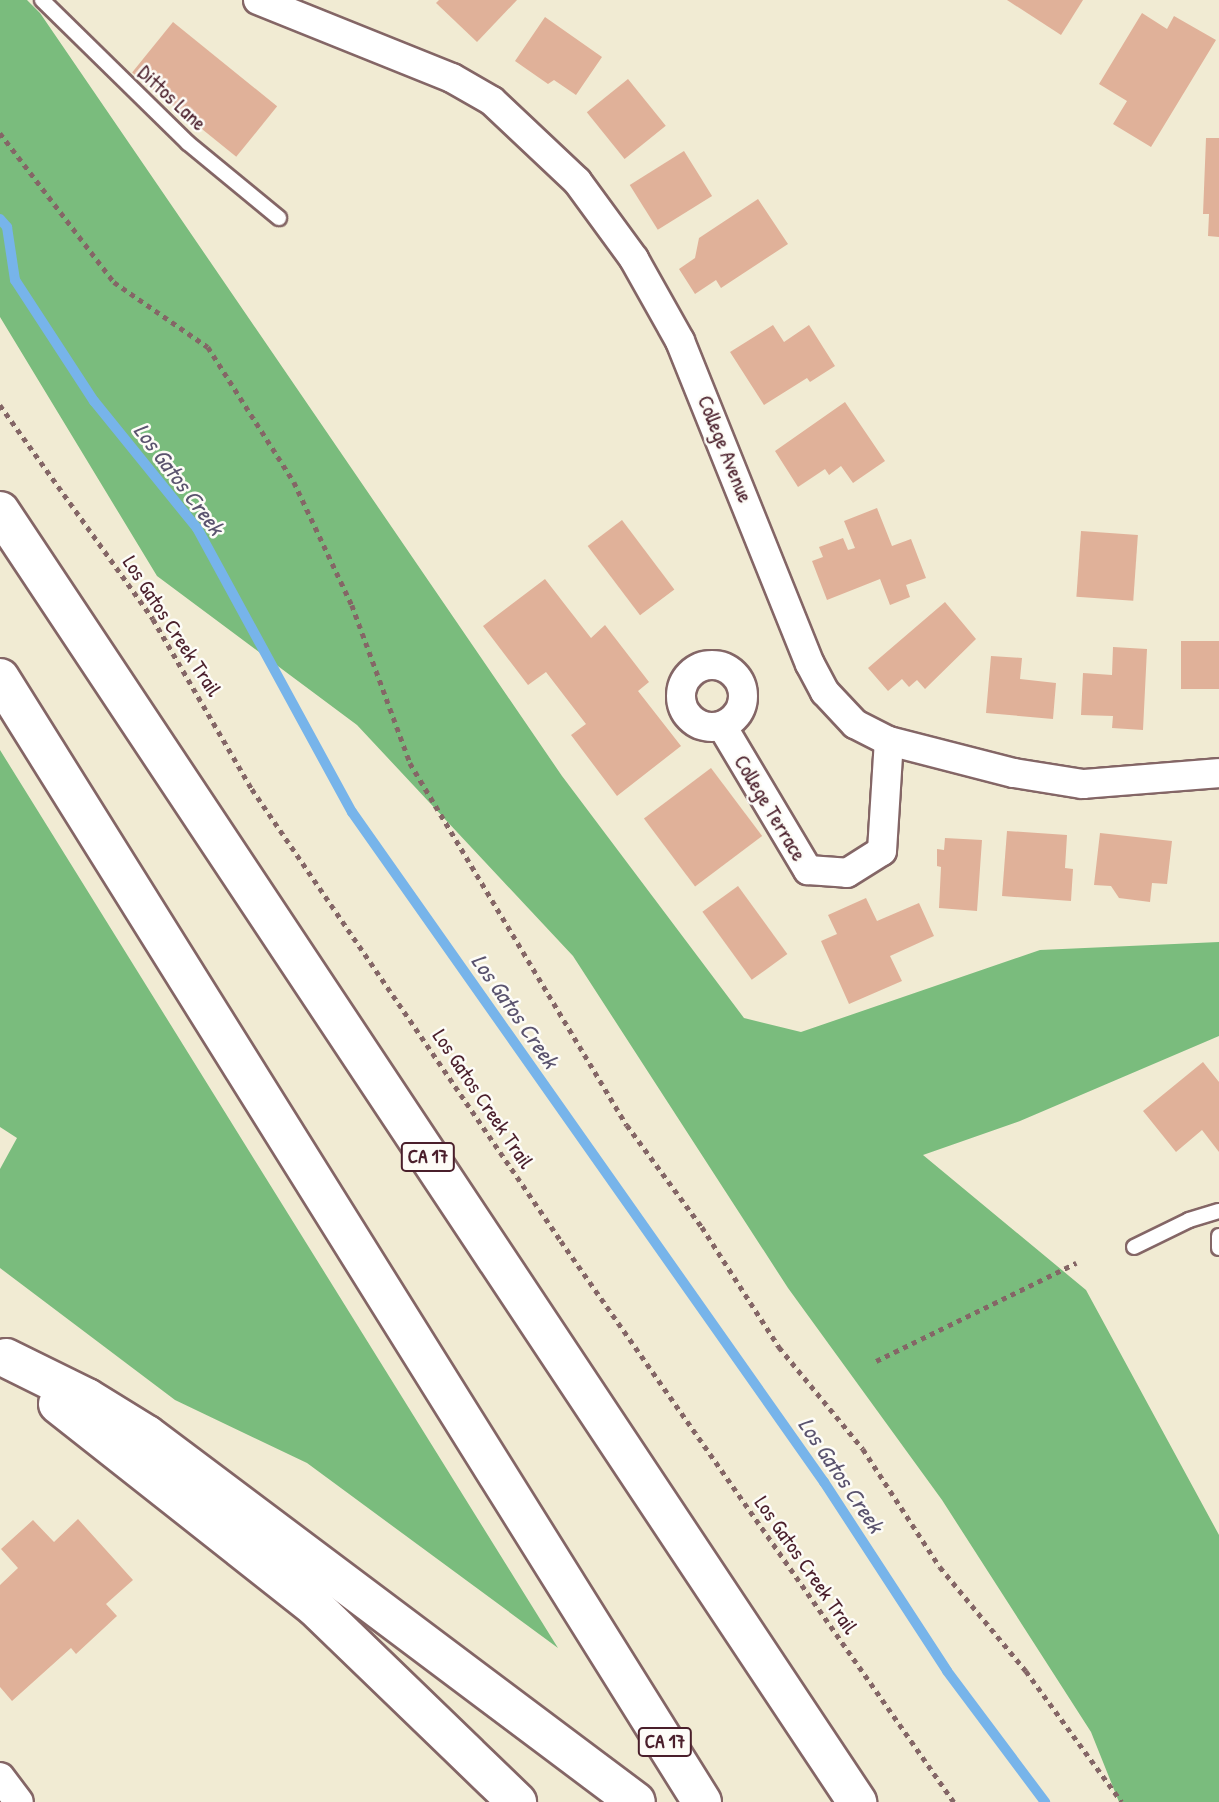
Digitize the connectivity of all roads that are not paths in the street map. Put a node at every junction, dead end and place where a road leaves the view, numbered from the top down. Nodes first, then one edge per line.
1 (42, 0) edge
2 (258, 0) edge
3 (279, 218) dead end
4 (0, 511) edge
5 (0, 678) edge
6 (722, 726) dead end
7 (889, 741) junction
8 (1219, 773) edge
9 (1219, 1211) edge
10 (1219, 1236) edge
11 (1133, 1247) dead end
12 (1219, 1248) edge
13 (3, 1363) edge
14 (0, 1777) edge
15 (19, 1802) edge
16 (517, 1802) edge
17 (636, 1802) edge
18 (702, 1802) edge
19 (857, 1802) edge

1 - 3 lane, Dittos Lane
2 - 7 street, College Avenue
4 - 19 highway, CA 17
5 - 18 highway, CA 17
6 - 7 street, College Terrace
7 - 8 street, College Avenue
9 - 11 lane
10 - 12 lane
13 - 16 highway
13 - 17 highway
14 - 15 street

